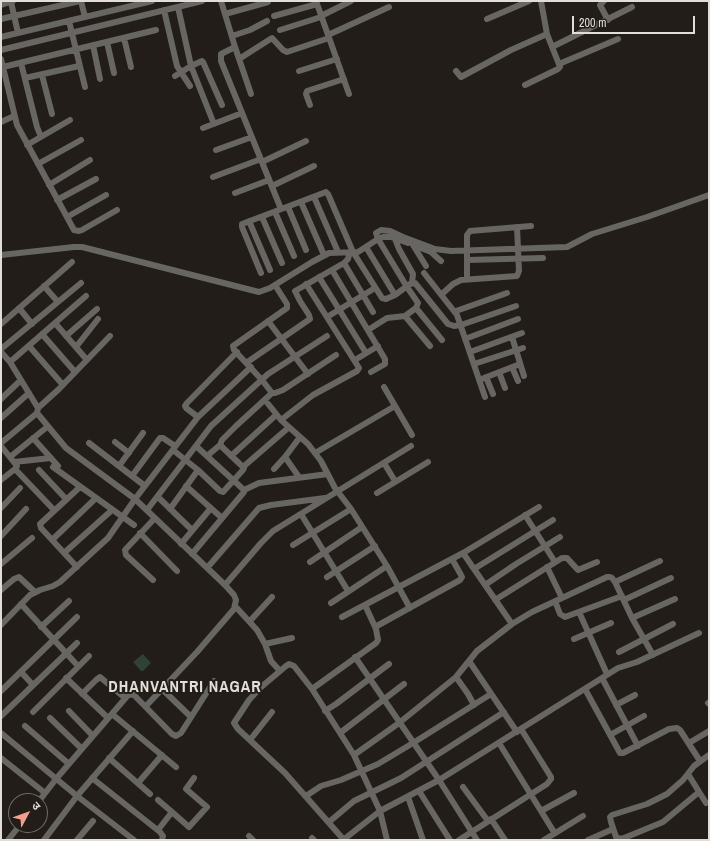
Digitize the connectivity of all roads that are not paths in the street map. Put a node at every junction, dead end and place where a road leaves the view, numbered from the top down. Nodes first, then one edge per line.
1 (80, 1) edge
2 (152, 1) edge
3 (202, 1) edge
4 (221, 1) edge
5 (351, 1) edge
6 (529, 1) edge
7 (541, 1) edge
8 (604, 1) edge
9 (13, 2) edge
10 (268, 2) edge
11 (316, 3) edge
12 (1, 4) edge
13 (178, 7) junction
14 (389, 7) dead end
15 (632, 7) dead end
16 (164, 10) junction
17 (155, 13) junction
18 (226, 14) junction
19 (14, 15) junction
20 (274, 16) dead end
21 (321, 16) junction
22 (85, 17) junction
23 (1, 19) edge
24 (487, 19) dead end
25 (608, 20) junction
26 (69, 21) junction
27 (267, 21) dead end
28 (156, 30) dead end
29 (280, 30) dead end
30 (18, 33) junction
31 (72, 33) junction
32 (547, 34) junction
33 (232, 36) junction
34 (1, 37) edge
35 (329, 37) junction
36 (124, 38) junction
37 (618, 39) dead end
38 (107, 42) junction
39 (93, 45) junction
40 (552, 46) junction
41 (235, 48) junction
42 (75, 49) junction
43 (1, 50) edge
44 (1, 59) edge
45 (239, 59) junction
46 (336, 59) junction
47 (21, 63) junction
48 (559, 64) junction
49 (79, 66) junction
50 (191, 66) junction
51 (131, 67) dead end
52 (3, 68) junction
53 (299, 71) dead end
54 (456, 71) dead end
55 (114, 73) dead end
56 (42, 74) junction
57 (178, 74) junction
58 (25, 78) junction
59 (100, 79) dead end
60 (344, 80) junction
61 (525, 85) dead end
62 (190, 86) dead end
63 (85, 88) dead end
64 (252, 94) dead end
65 (349, 94) dead end
66 (222, 105) dead end
67 (310, 105) dead end
68 (242, 113) junction
69 (52, 114) dead end
70 (14, 116) junction
71 (2, 120) edge
72 (70, 120) dead end
73 (214, 124) junction
74 (203, 128) dead end
75 (41, 137) junction
76 (252, 137) junction
77 (81, 140) dead end
78 (306, 140) dead end
79 (27, 145) junction
80 (216, 150) dead end
81 (90, 160) dead end
82 (261, 160) junction
83 (38, 164) junction
84 (314, 166) dead end
85 (212, 177) dead end
86 (96, 179) dead end
87 (269, 180) junction
88 (49, 185) junction
89 (272, 186) junction
90 (235, 193) dead end
91 (106, 195) dead end
92 (709, 195) edge
93 (314, 197) junction
94 (57, 200) junction
95 (301, 202) junction
96 (288, 207) junction
97 (117, 210) dead end
98 (278, 210) junction
99 (67, 217) junction
100 (262, 217) junction
101 (249, 221) junction
102 (531, 226) dead end
103 (517, 227) junction
104 (378, 239) junction
105 (395, 239) junction
106 (412, 245) junction
107 (366, 247) junction
108 (518, 249) junction
109 (306, 250) dead end
110 (467, 251) junction
111 (338, 252) junction
112 (351, 252) junction
113 (1, 255) edge
114 (324, 255) junction
115 (294, 256) dead end
116 (543, 258) dead end
117 (518, 259) junction
118 (467, 260) junction
119 (72, 262) dead end
120 (441, 262) dead end
121 (282, 263) dead end
122 (344, 264) junction
123 (426, 266) dead end
124 (270, 270) dead end
125 (332, 270) junction
126 (261, 273) dead end
127 (424, 273) dead end
128 (319, 277) junction
129 (467, 279) junction
130 (81, 283) dead end
131 (306, 284) junction
132 (275, 285) junction
133 (409, 285) junction
134 (44, 286) junction
135 (375, 288) junction
136 (507, 293) dead end
137 (442, 294) junction
138 (363, 295) junction
139 (395, 295) junction
140 (86, 296) dead end
141 (58, 302) junction
142 (351, 302) junction
143 (516, 306) dead end
144 (19, 308) junction
145 (416, 308) junction
146 (97, 309) dead end
147 (339, 310) junction
148 (456, 311) junction
149 (373, 312) dead end
150 (405, 316) junction
151 (327, 317) junction
152 (518, 318) dead end
153 (98, 319) dead end
154 (268, 321) junction
155 (55, 323) junction
156 (1, 324) edge
157 (32, 324) junction
158 (461, 326) junction
159 (368, 330) junction
160 (522, 333) dead end
161 (42, 334) junction
162 (66, 336) junction
163 (110, 336) dead end
164 (327, 336) dead end
165 (512, 337) junction
166 (281, 338) junction
167 (465, 339) junction
168 (442, 340) dead end
169 (28, 346) junction
170 (378, 346) junction
171 (430, 346) dead end
172 (76, 347) junction
173 (523, 348) dead end
174 (516, 350) junction
175 (237, 352) junction
176 (470, 352) junction
177 (366, 353) junction
178 (2, 354) edge
179 (336, 355) dead end
180 (295, 357) junction
181 (87, 360) junction
182 (354, 360) junction
183 (10, 362) junction
184 (246, 363) junction
185 (474, 364) junction
186 (520, 364) junction
187 (512, 367) junction
188 (251, 368) junction
189 (75, 372) junction
190 (371, 372) dead end
191 (499, 372) junction
192 (308, 374) junction
193 (524, 376) dead end
194 (486, 377) junction
195 (21, 380) junction
196 (262, 380) junction
197 (479, 380) junction
198 (518, 381) dead end
199 (63, 385) junction
200 (384, 386) dead end
201 (505, 388) dead end
202 (29, 393) junction
203 (272, 393) junction
204 (493, 394) dead end
205 (485, 397) dead end
206 (1, 400) edge
207 (265, 400) junction
208 (395, 406) junction
209 (38, 410) junction
210 (276, 415) junction
211 (198, 417) junction
212 (1, 418) edge
213 (281, 420) junction
214 (47, 427) junction
215 (288, 428) junction
216 (143, 434) dead end
217 (412, 435) dead end
218 (300, 437) junction
219 (33, 438) junction
220 (115, 442) dead end
221 (89, 443) dead end
222 (1, 445) edge
223 (220, 445) junction
224 (196, 446) junction
225 (411, 446) dead end
226 (174, 448) junction
227 (129, 453) junction
228 (315, 453) junction
229 (208, 456) junction
230 (232, 456) junction
231 (285, 457) junction
232 (51, 458) junction
233 (12, 459) junction
234 (185, 460) junction
235 (428, 462) dead end
236 (384, 463) junction
237 (119, 466) junction
238 (243, 467) junction
239 (16, 469) junction
240 (274, 469) dead end
241 (39, 470) dead end
242 (198, 470) junction
243 (132, 476) junction
244 (329, 476) junction
245 (299, 477) junction
246 (1, 480) edge
247 (233, 481) junction
248 (395, 481) junction
249 (80, 486) junction
250 (145, 486) junction
251 (186, 486) junction
252 (20, 488) dead end
253 (244, 490) junction
254 (338, 491) junction
255 (377, 493) dead end
256 (158, 497) junction
257 (96, 498) junction
258 (327, 498) junction
259 (66, 499) junction
260 (135, 499) junction
261 (539, 506) dead end
262 (1, 508) edge
263 (170, 508) junction
264 (211, 508) junction
265 (26, 509) dead end
266 (351, 509) junction
267 (54, 510) junction
268 (112, 510) junction
269 (147, 510) junction
270 (301, 514) junction
271 (525, 515) junction
272 (122, 517) junction
273 (155, 518) junction
274 (222, 518) junction
275 (553, 520) dead end
276 (134, 525) dead end
277 (362, 527) junction
278 (192, 530) junction
279 (535, 531) junction
280 (140, 533) junction
281 (313, 533) junction
282 (1, 536) edge
283 (560, 537) dead end
284 (32, 538) dead end
285 (52, 540) junction
286 (181, 544) junction
287 (293, 545) dead end
288 (375, 546) junction
289 (545, 547) junction
290 (324, 552) junction
291 (64, 553) junction
292 (463, 553) junction
293 (192, 554) junction
294 (452, 559) junction
295 (660, 561) dead end
296 (310, 562) dead end
297 (555, 562) junction
298 (597, 562) dead end
299 (1, 564) edge
300 (387, 566) junction
301 (77, 567) junction
302 (547, 567) junction
303 (207, 568) junction
304 (474, 569) junction
305 (177, 571) dead end
306 (336, 571) junction
307 (327, 577) dead end
308 (671, 578) dead end
309 (153, 580) dead end
310 (615, 582) junction
311 (485, 584) junction
312 (224, 585) junction
313 (398, 588) junction
314 (1, 590) edge
315 (348, 590) junction
316 (35, 592) junction
317 (272, 597) dead end
318 (562, 598) junction
319 (623, 598) junction
320 (675, 599) dead end
321 (69, 601) dead end
322 (555, 601) junction
323 (330, 603) dead end
324 (21, 604) junction
325 (498, 604) junction
326 (365, 605) junction
327 (235, 606) junction
328 (410, 608) junction
329 (580, 612) junction
330 (77, 617) dead end
331 (342, 617) dead end
332 (632, 618) junction
333 (250, 621) junction
334 (611, 623) dead end
335 (512, 624) junction
336 (673, 624) dead end
337 (1, 625) edge
338 (41, 627) junction
339 (376, 630) junction
340 (589, 632) junction
341 (699, 633) dead end
342 (292, 638) dead end
343 (574, 639) dead end
344 (53, 640) junction
345 (644, 640) junction
346 (77, 643) dead end
347 (265, 644) junction
348 (619, 652) dead end
349 (65, 653) junction
350 (653, 655) junction
351 (89, 656) dead end
352 (355, 658) junction
353 (469, 661) junction
354 (389, 664) dead end
355 (78, 666) junction
356 (280, 671) junction
357 (21, 672) junction
358 (605, 676) junction
359 (456, 677) junction
360 (66, 678) junction
361 (370, 679) junction
362 (214, 681) dead end
363 (404, 684) dead end
364 (33, 685) junction
365 (162, 689) junction
366 (312, 689) junction
367 (585, 689) junction
368 (1, 691) edge
369 (491, 694) junction
370 (635, 695) dead end
371 (86, 698) junction
372 (125, 698) junction
373 (384, 700) junction
374 (474, 705) junction
375 (616, 705) junction
376 (146, 706) junction
377 (69, 711) dead end
378 (325, 711) junction
379 (33, 712) dead end
380 (272, 712) dead end
381 (504, 712) junction
382 (1, 716) edge
383 (110, 716) junction
384 (644, 716) dead end
385 (191, 717) junction
386 (50, 718) dead end
387 (399, 723) junction
388 (627, 725) junction
389 (25, 726) dead end
390 (519, 730) junction
391 (133, 731) junction
392 (709, 731) edge
393 (1, 733) edge
394 (340, 733) junction
395 (610, 735) junction
396 (93, 736) junction
397 (250, 740) junction
398 (413, 743) junction
399 (499, 743) junction
400 (689, 743) junction
401 (638, 746) junction
402 (82, 749) junction
403 (162, 755) junction
404 (354, 755) junction
405 (709, 755) edge
406 (1, 758) edge
407 (109, 758) junction
408 (700, 761) junction
409 (426, 762) junction
410 (69, 764) junction
411 (176, 767) dead end
412 (362, 771) junction
413 (688, 774) junction
414 (92, 778) junction
415 (194, 778) dead end
416 (56, 779) junction
417 (439, 780) junction
418 (138, 783) junction
419 (464, 787) dead end
420 (419, 791) junction
421 (372, 792) junction
422 (699, 792) junction
423 (45, 793) joint
424 (150, 794) dead end
425 (531, 794) junction
426 (574, 794) dead end
427 (77, 796) junction
428 (306, 796) junction
429 (408, 797) junction
430 (158, 800) dead end
431 (706, 803) dead end
432 (380, 811) junction
433 (541, 811) junction
434 (172, 812) junction
435 (583, 816) dead end
436 (490, 820) junction
437 (93, 821) dead end
438 (328, 822) junction
439 (613, 829) junction
440 (158, 830) junction
441 (472, 832) junction
442 (554, 832) junction
443 (44, 840) edge
444 (77, 840) edge
445 (134, 840) edge
446 (162, 840) edge
447 (344, 840) edge
448 (387, 840) edge
449 (423, 840) edge
450 (450, 840) edge
451 (459, 840) edge
452 (477, 840) edge
453 (505, 840) edge
454 (544, 840) edge
455 (588, 840) edge

1 - 19 street
1 - 22 street
2 - 17 street
2 - 22 street
3 - 13 street
4 - 18 street
5 - 21 street
6 - 24 street
7 - 32 street
8 - 25 street
9 - 12 street
9 - 19 street
10 - 18 street
11 - 20 street
11 - 21 street
13 - 16 street
13 - 50 street
14 - 35 street
15 - 25 street
16 - 17 street
16 - 57 street
17 - 31 street
18 - 33 street
19 - 23 street
19 - 30 street
21 - 29 street
21 - 35 street
22 - 26 street
25 - 40 street
26 - 30 street
26 - 31 street
27 - 33 street
28 - 36 street
30 - 34 street
31 - 42 street
31 - 43 street
32 - 40 street
32 - 54 street
33 - 41 street
35 - 45 street
35 - 46 street
36 - 38 street
36 - 51 street
37 - 48 street
38 - 39 street
38 - 55 street
39 - 42 street
39 - 59 street
40 - 48 street
41 - 45 street
41 - 68 street
42 - 47 street
42 - 49 street
44 - 52 street
45 - 64 street
46 - 53 street
46 - 60 street
47 - 52 street
47 - 58 street
48 - 61 street
49 - 56 street
49 - 63 street
50 - 57 street
50 - 66 street
50 - 73 street
52 - 70 street
56 - 58 street
56 - 69 street
57 - 62 street
58 - 75 street
60 - 65 street
60 - 67 street
68 - 73 street
68 - 76 street
70 - 71 street
70 - 79 street
72 - 75 street
73 - 74 street
75 - 79 street
76 - 80 street
76 - 82 street
77 - 83 street
78 - 82 street
79 - 83 street
81 - 88 street
82 - 85 street
82 - 87 street
83 - 88 street
84 - 89 street
86 - 94 street
87 - 89 street
87 - 90 street
88 - 94 street
89 - 98 street
91 - 99 street
92 - 108 street
93 - 95 street
93 - 111 street
93 - 112 street
94 - 99 street
95 - 96 street
95 - 114 street
96 - 98 street
96 - 109 street
97 - 99 street
98 - 100 street
98 - 115 street
100 - 101 street
100 - 121 street
101 - 124 street
101 - 126 street
102 - 103 street
103 - 108 street
103 - 110 street
104 - 105 street
104 - 107 street
104 - 110 street
104 - 133 street
105 - 106 street
105 - 133 street
106 - 120 street
106 - 123 street
107 - 112 street
107 - 139 street
108 - 110 street
108 - 117 street
110 - 118 street
111 - 112 street
111 - 114 street
112 - 122 street
112 - 135 street
113 - 132 street
114 - 132 street
116 - 117 street
117 - 118 street
117 - 129 street
118 - 129 street
119 - 134 street
122 - 125 street
122 - 138 street
125 - 128 street
125 - 142 street
127 - 137 street
128 - 131 street
128 - 147 street
129 - 137 street
130 - 141 street
131 - 151 street
131 - 166 street
132 - 154 street
133 - 139 street
133 - 145 street
133 - 158 street
134 - 141 street
134 - 144 street
135 - 138 street
135 - 139 street
136 - 148 street
137 - 148 street
138 - 142 street
138 - 149 street
140 - 155 street
141 - 157 street
142 - 147 street
142 - 159 street
143 - 158 street
144 - 156 street
144 - 157 street
145 - 150 street
145 - 168 street
146 - 162 street
147 - 151 street
147 - 177 street
148 - 158 street
150 - 159 street
150 - 171 street
151 - 182 street
152 - 167 street
153 - 172 street
154 - 166 street
154 - 175 street
155 - 161 street
155 - 162 street
157 - 178 street
158 - 167 street
159 - 170 street
160 - 165 street
161 - 169 street
161 - 189 street
162 - 172 street
163 - 181 street
164 - 180 street
165 - 174 street
165 - 176 street
166 - 180 street
166 - 184 street
167 - 176 street
169 - 183 street
169 - 199 street
170 - 177 street
170 - 190 street
172 - 181 street
173 - 174 street
174 - 185 street
174 - 186 street
175 - 184 street
175 - 211 street
176 - 185 street
177 - 182 street
178 - 183 street
179 - 192 street
180 - 192 street
180 - 196 street
181 - 189 street
182 - 213 street
183 - 195 street
184 - 188 street
185 - 197 street
186 - 187 street
186 - 193 street
187 - 191 street
187 - 198 street
188 - 196 street
188 - 211 street
189 - 199 street
191 - 194 street
191 - 201 street
192 - 203 street
194 - 197 street
194 - 204 street
195 - 202 street
195 - 206 street
196 - 203 street
196 - 224 street
197 - 205 street
199 - 209 street
200 - 208 street
202 - 209 street
202 - 212 street
203 - 207 street
207 - 210 street
207 - 223 street
208 - 217 street
208 - 228 street
209 - 214 street
209 - 222 street
210 - 213 street
210 - 230 street
211 - 226 street
213 - 215 street
214 - 219 street
214 - 260 street
215 - 218 street
215 - 238 street
216 - 227 street
218 - 228 street
218 - 231 street
219 - 232 street
219 - 233 street
220 - 227 street
221 - 237 street
222 - 233 street
223 - 229 street
223 - 230 street
224 - 229 street
224 - 234 street
225 - 236 street
226 - 234 street
226 - 243 street
226 - 250 street
227 - 237 street
228 - 244 street
229 - 247 street
230 - 238 street
231 - 240 street
231 - 245 street
232 - 233 street
232 - 249 street
233 - 239 street
234 - 242 street
234 - 256 street
235 - 248 street
236 - 248 street
236 - 254 street
237 - 243 street
238 - 247 street
239 - 246 street
239 - 267 street
241 - 259 street
242 - 247 street
242 - 251 street
243 - 250 street
244 - 245 street
244 - 254 street
245 - 253 street
247 - 253 street
248 - 255 street
249 - 257 street
249 - 259 street
250 - 260 street
251 - 263 street
251 - 264 street
252 - 262 street
253 - 274 street
254 - 258 street
254 - 266 street
256 - 263 street
256 - 269 street
257 - 268 street
257 - 285 street
258 - 270 street
258 - 303 street
259 - 267 street
260 - 269 street
260 - 272 street
261 - 271 street
263 - 278 street
264 - 274 street
264 - 278 street
265 - 282 street
266 - 277 street
266 - 281 street
267 - 285 street
268 - 272 street
268 - 291 street
269 - 273 street
270 - 281 street
270 - 312 street
271 - 279 street
271 - 292 street
272 - 276 street
272 - 301 street
273 - 280 street
273 - 286 street
274 - 293 street
275 - 279 street
277 - 288 street
277 - 290 street
278 - 286 street
279 - 289 street
279 - 304 street
280 - 305 street
280 - 309 street
281 - 287 street
281 - 290 street
283 - 289 street
284 - 299 street
285 - 291 street
286 - 293 street
288 - 300 street
288 - 306 street
289 - 297 street
289 - 311 street
290 - 296 street
290 - 306 street
291 - 301 street
292 - 294 street
292 - 304 street
293 - 303 street
294 - 313 street
294 - 328 street
295 - 310 street
297 - 298 street
297 - 302 street
300 - 313 street
300 - 315 street
301 - 316 street
302 - 318 street
302 - 325 street
303 - 312 street
304 - 311 street
306 - 307 street
306 - 315 street
308 - 319 street
310 - 318 street
310 - 319 street
311 - 325 street
312 - 327 street
313 - 326 street
313 - 328 street
314 - 316 street
315 - 323 street
316 - 324 street
317 - 333 street
318 - 322 street
319 - 329 street
319 - 332 street
320 - 332 street
321 - 338 street
322 - 329 street
322 - 335 street
324 - 337 street
324 - 338 street
325 - 335 street
326 - 331 street
326 - 339 street
327 - 333 street
327 - 365 street
328 - 339 street
329 - 340 street
330 - 344 street
332 - 345 street
333 - 347 street
334 - 340 street
335 - 353 street
336 - 345 street
338 - 344 street
339 - 352 street
340 - 343 street
340 - 358 street
341 - 350 street
342 - 347 street
344 - 349 street
344 - 357 street
345 - 348 street
345 - 350 street
346 - 349 street
347 - 356 street
349 - 355 street
349 - 364 street
350 - 358 street
351 - 355 street
352 - 361 street
352 - 366 street
353 - 359 street
353 - 369 street
354 - 361 street
355 - 360 street
356 - 366 street
356 - 397 street
357 - 364 street
357 - 368 street
358 - 367 street
358 - 375 street
359 - 374 street
359 - 387 street
360 - 371 street
360 - 379 street
361 - 373 street
361 - 378 street
362 - 385 street
363 - 373 street
364 - 382 street
365 - 376 street
365 - 385 street
366 - 378 street
367 - 390 street
367 - 395 street
369 - 374 street
369 - 381 street
370 - 375 street
371 - 372 street
371 - 383 street
372 - 376 street
372 - 383 street
373 - 387 street
373 - 394 street
374 - 398 street
375 - 388 street
376 - 385 street
377 - 396 street
378 - 394 street
380 - 397 street
381 - 390 street
381 - 409 street
383 - 391 street
383 - 396 street
384 - 388 street
386 - 402 street
387 - 398 street
387 - 404 street
388 - 395 street
388 - 401 street
389 - 410 street
390 - 399 street
390 - 425 street
391 - 403 street
391 - 407 street
392 - 400 street
393 - 416 street
394 - 404 street
395 - 401 street
396 - 402 street
397 - 428 street
398 - 409 street
398 - 412 street
399 - 417 street
399 - 425 street
400 - 401 street
400 - 408 street
402 - 410 street
403 - 411 street
403 - 418 street
404 - 412 street
405 - 408 street
406 - 423 street
407 - 414 street
407 - 418 street
408 - 413 street
409 - 417 street
409 - 421 street
410 - 416 street
412 - 421 street
412 - 428 street
413 - 422 street
413 - 439 street
414 - 427 street
414 - 440 street
415 - 434 street
416 - 423 street
416 - 427 street
417 - 420 street
417 - 441 street
418 - 424 street
419 - 436 street
420 - 429 street
420 - 450 street
421 - 432 street
421 - 438 street
422 - 431 street
422 - 439 street
425 - 433 street
425 - 436 street
426 - 433 street
427 - 443 street
427 - 445 street
428 - 438 street
429 - 432 street
429 - 449 street
430 - 434 street
432 - 447 street
432 - 448 street
433 - 442 street
434 - 440 street
435 - 442 street
436 - 441 street
436 - 453 street
437 - 444 street
438 - 447 street
439 - 455 street
440 - 446 street
441 - 451 street
441 - 452 street
442 - 454 street

